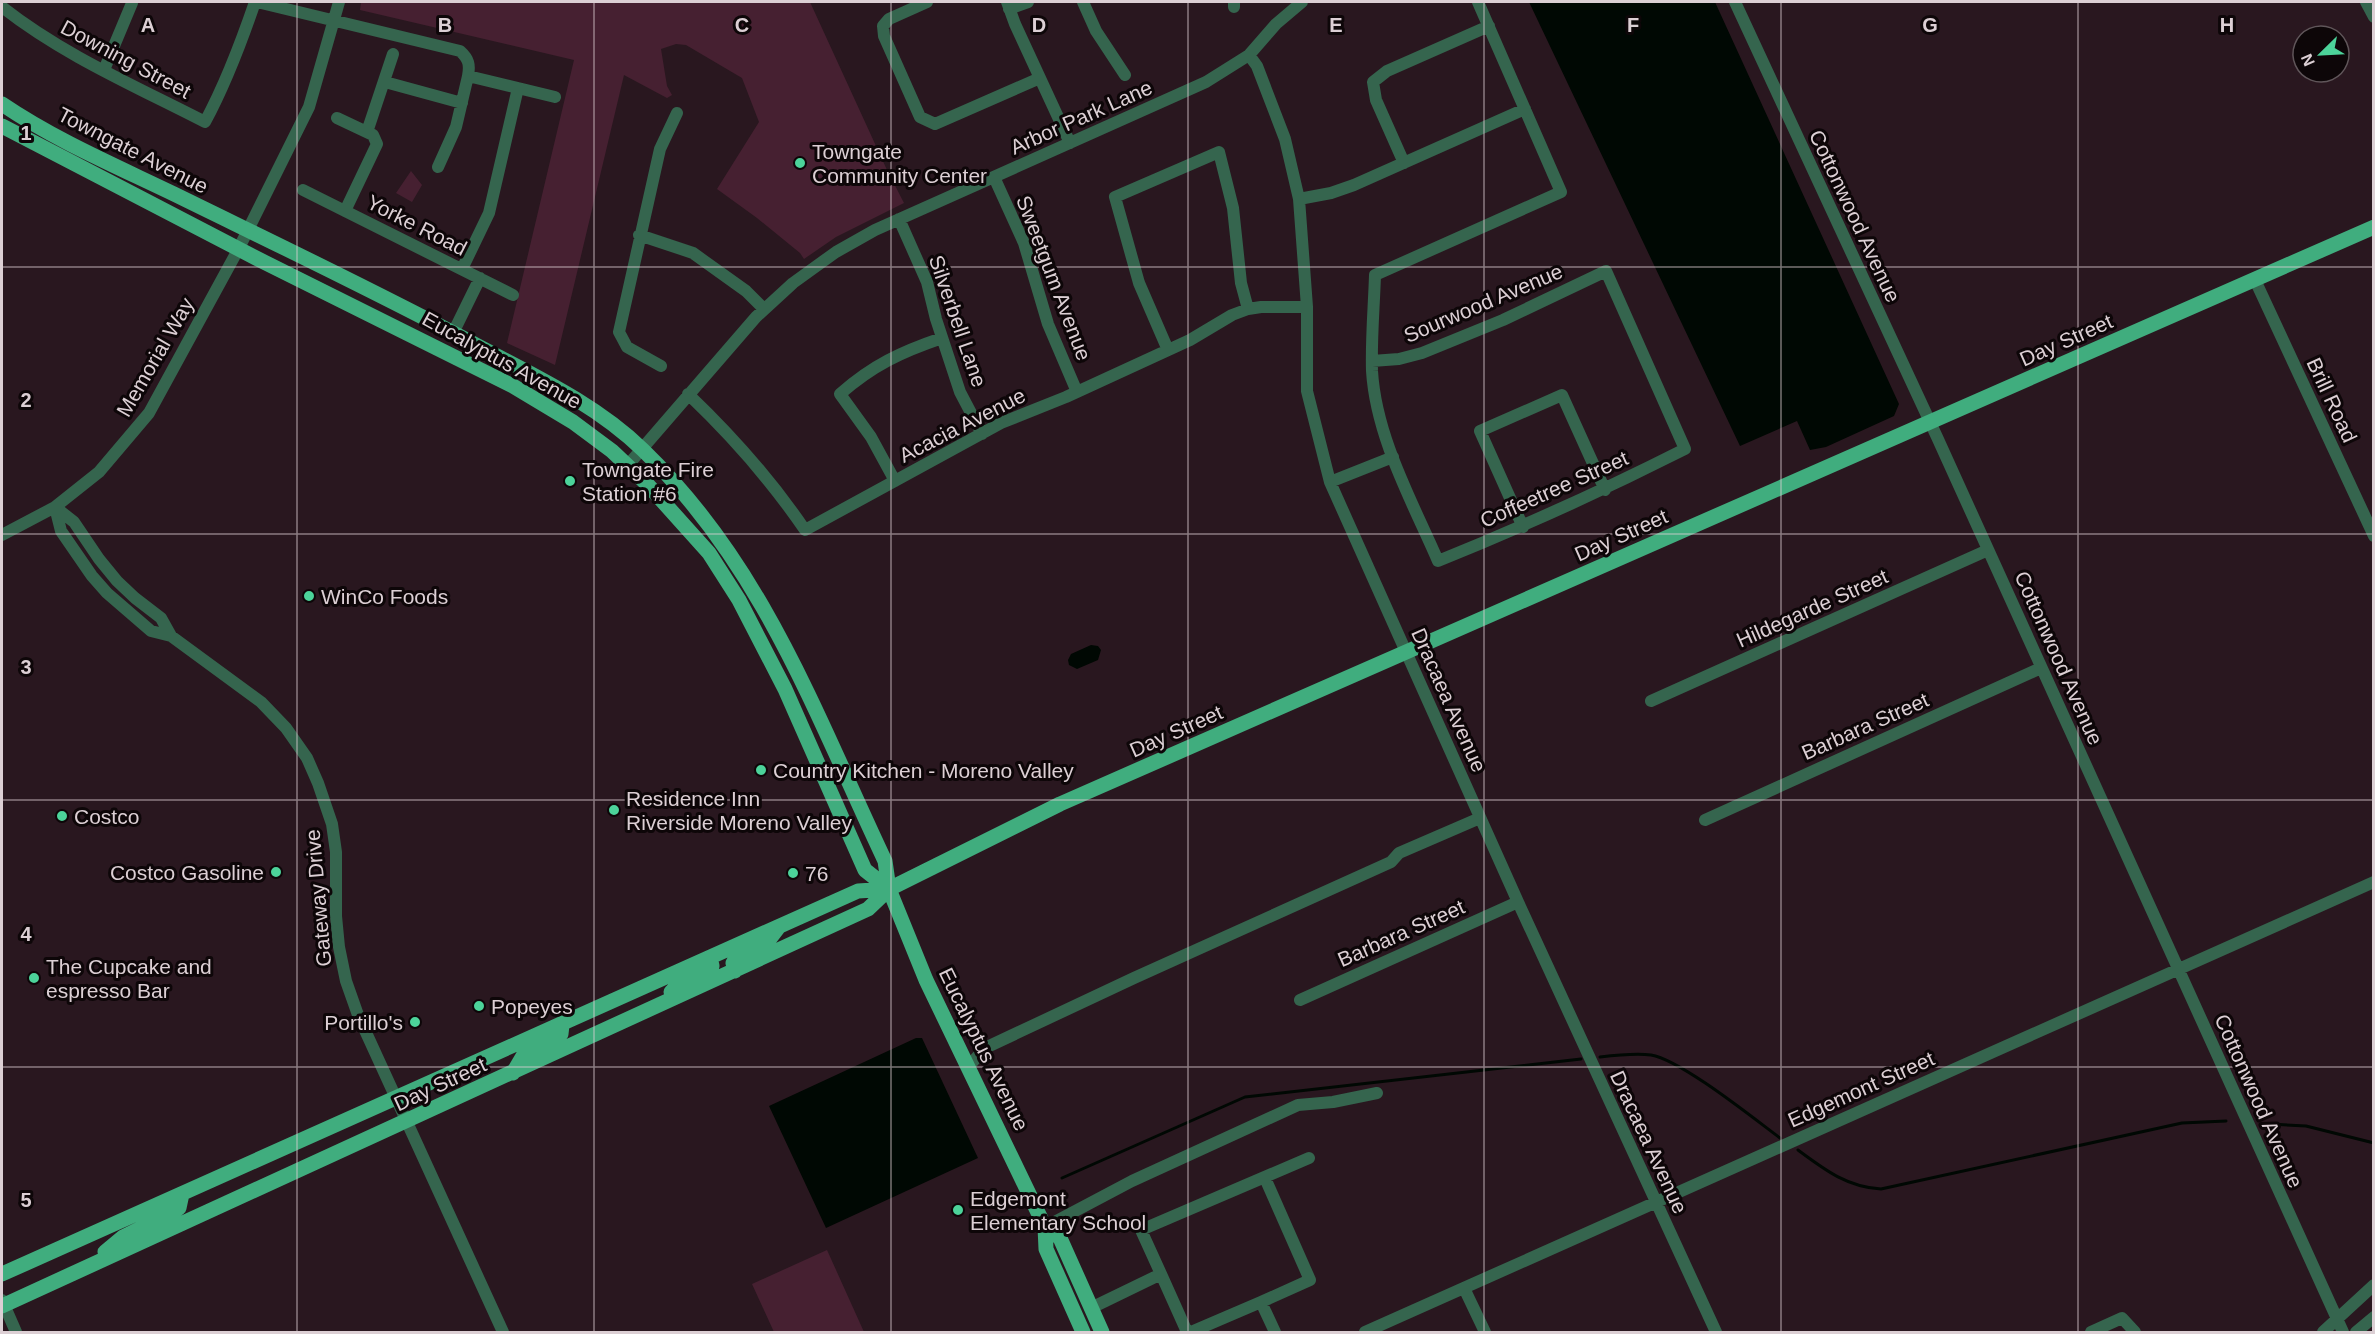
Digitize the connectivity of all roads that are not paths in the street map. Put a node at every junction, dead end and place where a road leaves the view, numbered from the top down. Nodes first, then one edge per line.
1 (256, 2) edge
2 (339, 2) edge
3 (927, 2) edge
4 (1029, 2) edge
5 (1083, 2) edge
6 (1302, 2) edge
7 (1478, 2) edge
8 (1735, 2) edge
9 (2366, 2) edge
10 (132, 3) dead end
11 (1008, 5) edge
12 (2, 7) edge
13 (2373, 18) edge
14 (335, 21) junction
15 (1489, 26) junction
16 (393, 54) dead end
17 (1249, 55) junction
18 (104, 70) junction
19 (1125, 75) dead end
20 (468, 76) junction
21 (1040, 78) junction
22 (385, 82) junction
23 (518, 88) junction
24 (555, 97) dead end
25 (462, 103) junction
26 (2, 104) edge
27 (1525, 109) junction
28 (677, 113) dead end
29 (337, 118) dead end
30 (2, 126) edge
31 (367, 132) junction
32 (1070, 143) junction
33 (1404, 163) junction
34 (438, 167) dead end
35 (994, 177) junction
36 (303, 190) dead end
37 (1299, 199) junction
38 (345, 211) junction
39 (899, 219) junction
40 (2373, 227) edge
41 (247, 230) junction
42 (639, 235) junction
43 (239, 248) junction
44 (462, 269) junction
45 (480, 278) junction
46 (2255, 280) junction
47 (513, 295) dead end
48 (1307, 307) junction
49 (764, 309) junction
50 (1248, 309) junction
51 (395, 326) junction
52 (453, 333) junction
53 (942, 338) junction
54 (439, 347) junction
55 (1168, 350) junction
56 (1372, 361) junction
57 (661, 366) dead end
58 (533, 376) junction
59 (1077, 392) junction
60 (688, 394) junction
61 (1930, 422) junction
62 (982, 434) junction
63 (641, 448) junction
64 (1685, 449) joint
65 (1394, 457) junction
66 (628, 465) junction
67 (895, 481) junction
68 (1330, 482) junction
69 (1605, 490) junction
70 (55, 507) junction
71 (1523, 527) junction
72 (2, 535) edge
73 (2373, 536) edge
74 (1988, 550) junction
75 (751, 621) junction
76 (1406, 652) junction
77 (2041, 668) junction
78 (810, 700) junction
79 (1651, 702) dead end
80 (799, 721) junction
81 (856, 801) junction
82 (1480, 818) junction
83 (1705, 820) dead end
84 (2373, 882) edge
85 (888, 888) junction
86 (1518, 902) junction
87 (780, 926) junction
88 (710, 957) junction
89 (2178, 970) junction
90 (735, 971) junction
91 (1300, 1000) dead end
92 (653, 1008) junction
93 (562, 1025) junction
94 (969, 1066) junction
95 (513, 1073) junction
96 (1377, 1093) dead end
97 (396, 1099) junction
98 (407, 1122) junction
99 (1309, 1158) dead end
100 (1265, 1178) junction
101 (182, 1194) junction
102 (1656, 1203) junction
103 (1045, 1227) junction
104 (89, 1266) junction
105 (2, 1274) edge
106 (1161, 1274) junction
107 (2373, 1285) edge
108 (1464, 1288) junction
109 (1261, 1302) junction
110 (2, 1304) edge
111 (1091, 1308) junction
112 (2373, 1317) edge
113 (2337, 1321) junction
114 (16, 1332) edge
115 (503, 1332) edge
116 (1083, 1332) edge
117 (1102, 1332) edge
118 (1189, 1332) edge
119 (1275, 1332) edge
120 (1365, 1332) edge
121 (1485, 1332) edge
122 (1716, 1332) edge
123 (2091, 1332) edge
124 (2135, 1332) edge
125 (2323, 1332) edge
126 (2343, 1332) edge
127 (2356, 1332) edge

1 - 14 street
1 - 18 street, Downing Street
2 - 14 street
3 - 21 street
4 - 11 street
5 - 19 street
6 - 17 street, Arbor Park Lane
7 - 15 street
8 - 61 street, Cottonwood Avenue
9 - 13 street
10 - 18 street
11 - 21 street
12 - 18 street, Downing Street
14 - 20 street
14 - 41 street
15 - 27 street
15 - 33 street
16 - 22 street
17 - 32 street, Arbor Park Lane
17 - 37 street, Dracaea Avenue
20 - 23 street
20 - 25 street
21 - 32 street
22 - 25 street
22 - 31 street
23 - 24 street
23 - 44 street
25 - 34 street
26 - 41 main road, Towngate Avenue
27 - 33 street
27 - 56 street
28 - 42 street
29 - 31 street
30 - 43 main road, Towngate Avenue
31 - 38 street
32 - 35 street, Arbor Park Lane
33 - 37 street
35 - 39 street, Arbor Park Lane
35 - 59 street, Sweetgum Avenue
36 - 38 street, Yorke Road
37 - 48 street, Dracaea Avenue
38 - 44 street, Yorke Road
39 - 49 street, Arbor Park Lane
39 - 53 street, Silverbell Lane
40 - 46 main road, Day Street
41 - 43 street
41 - 52 main road, Eucalyptus Avenue
42 - 49 street
42 - 57 street
43 - 51 main road, Eucalyptus Avenue
43 - 70 street, Memorial Way
44 - 45 street, Yorke Road
45 - 47 street, Yorke Road
45 - 52 street
46 - 61 main road, Day Street
46 - 73 street, Brill Road
48 - 50 street, Acacia Avenue
48 - 68 street, Dracaea Avenue
49 - 60 street, Arbor Park Lane
50 - 55 street, Acacia Avenue
50 - 55 street
51 - 52 main road
51 - 54 main road, Eucalyptus Avenue
52 - 58 main road, Eucalyptus Avenue
53 - 62 street, Silverbell Lane
53 - 67 street
54 - 58 main road
54 - 66 main road, Eucalyptus Avenue
55 - 59 street, Acacia Avenue
56 - 64 street, Sourwood Avenue
56 - 65 street
58 - 63 main road, Eucalyptus Avenue
59 - 62 street, Acacia Avenue
60 - 63 street, Arbor Park Lane
60 - 67 street, Acacia Avenue
61 - 74 street, Cottonwood Avenue
61 - 76 main road, Day Street
62 - 67 street, Acacia Avenue
63 - 66 street, Arbor Park Lane
63 - 78 main road, Eucalyptus Avenue
64 - 69 street, Coffeetree Street
65 - 68 street
65 - 71 street, Coffeetree Street
66 - 75 main road, Eucalyptus Avenue
68 - 76 street, Dracaea Avenue
69 - 71 street, Coffeetree Street
69 - 71 street
70 - 72 street, Memorial Way
70 - 97 street, Gateway Drive
74 - 77 street, Cottonwood Avenue
74 - 79 street, Hildegarde Street
75 - 78 main road
75 - 80 main road, Eucalyptus Avenue
76 - 82 street, Dracaea Avenue
76 - 85 main road, Day Street
77 - 83 street, Barbara Street
77 - 89 street, Cottonwood Avenue
78 - 81 main road, Eucalyptus Avenue
80 - 81 main road
80 - 85 main road, Eucalyptus Avenue
81 - 85 main road, Eucalyptus Avenue
82 - 86 street, Dracaea Avenue
82 - 94 street
84 - 89 street, Edgemont Street
85 - 87 main road, Day Street
85 - 90 main road, Day Street
85 - 94 main road, Eucalyptus Avenue
86 - 91 street, Barbara Street
86 - 102 street, Dracaea Avenue
87 - 88 main road, Day Street
87 - 90 main road
88 - 92 main road
88 - 93 main road, Day Street
89 - 102 street, Edgemont Street
89 - 113 street, Cottonwood Avenue
90 - 92 main road, Day Street
92 - 95 main road, Day Street
93 - 95 main road
93 - 97 main road, Day Street
94 - 103 main road, Eucalyptus Avenue
95 - 98 main road, Day Street
96 - 103 street
97 - 98 street, Gateway Drive
97 - 101 main road, Day Street
98 - 104 main road, Day Street
98 - 115 street, Gateway Drive
99 - 100 street
100 - 106 street
100 - 109 street
101 - 104 main road
101 - 105 main road, Day Street
102 - 108 street, Edgemont Street
102 - 122 street, Dracaea Avenue
103 - 111 main road, Eucalyptus Avenue
103 - 116 main road, Eucalyptus Avenue
104 - 110 main road, Day Street
106 - 111 street
106 - 118 street
107 - 113 street
108 - 120 street, Edgemont Street
108 - 121 street
109 - 118 street
109 - 119 street
110 - 114 street
111 - 117 main road, Eucalyptus Avenue
112 - 127 street
113 - 125 street
113 - 126 street, Cottonwood Avenue
123 - 124 street

